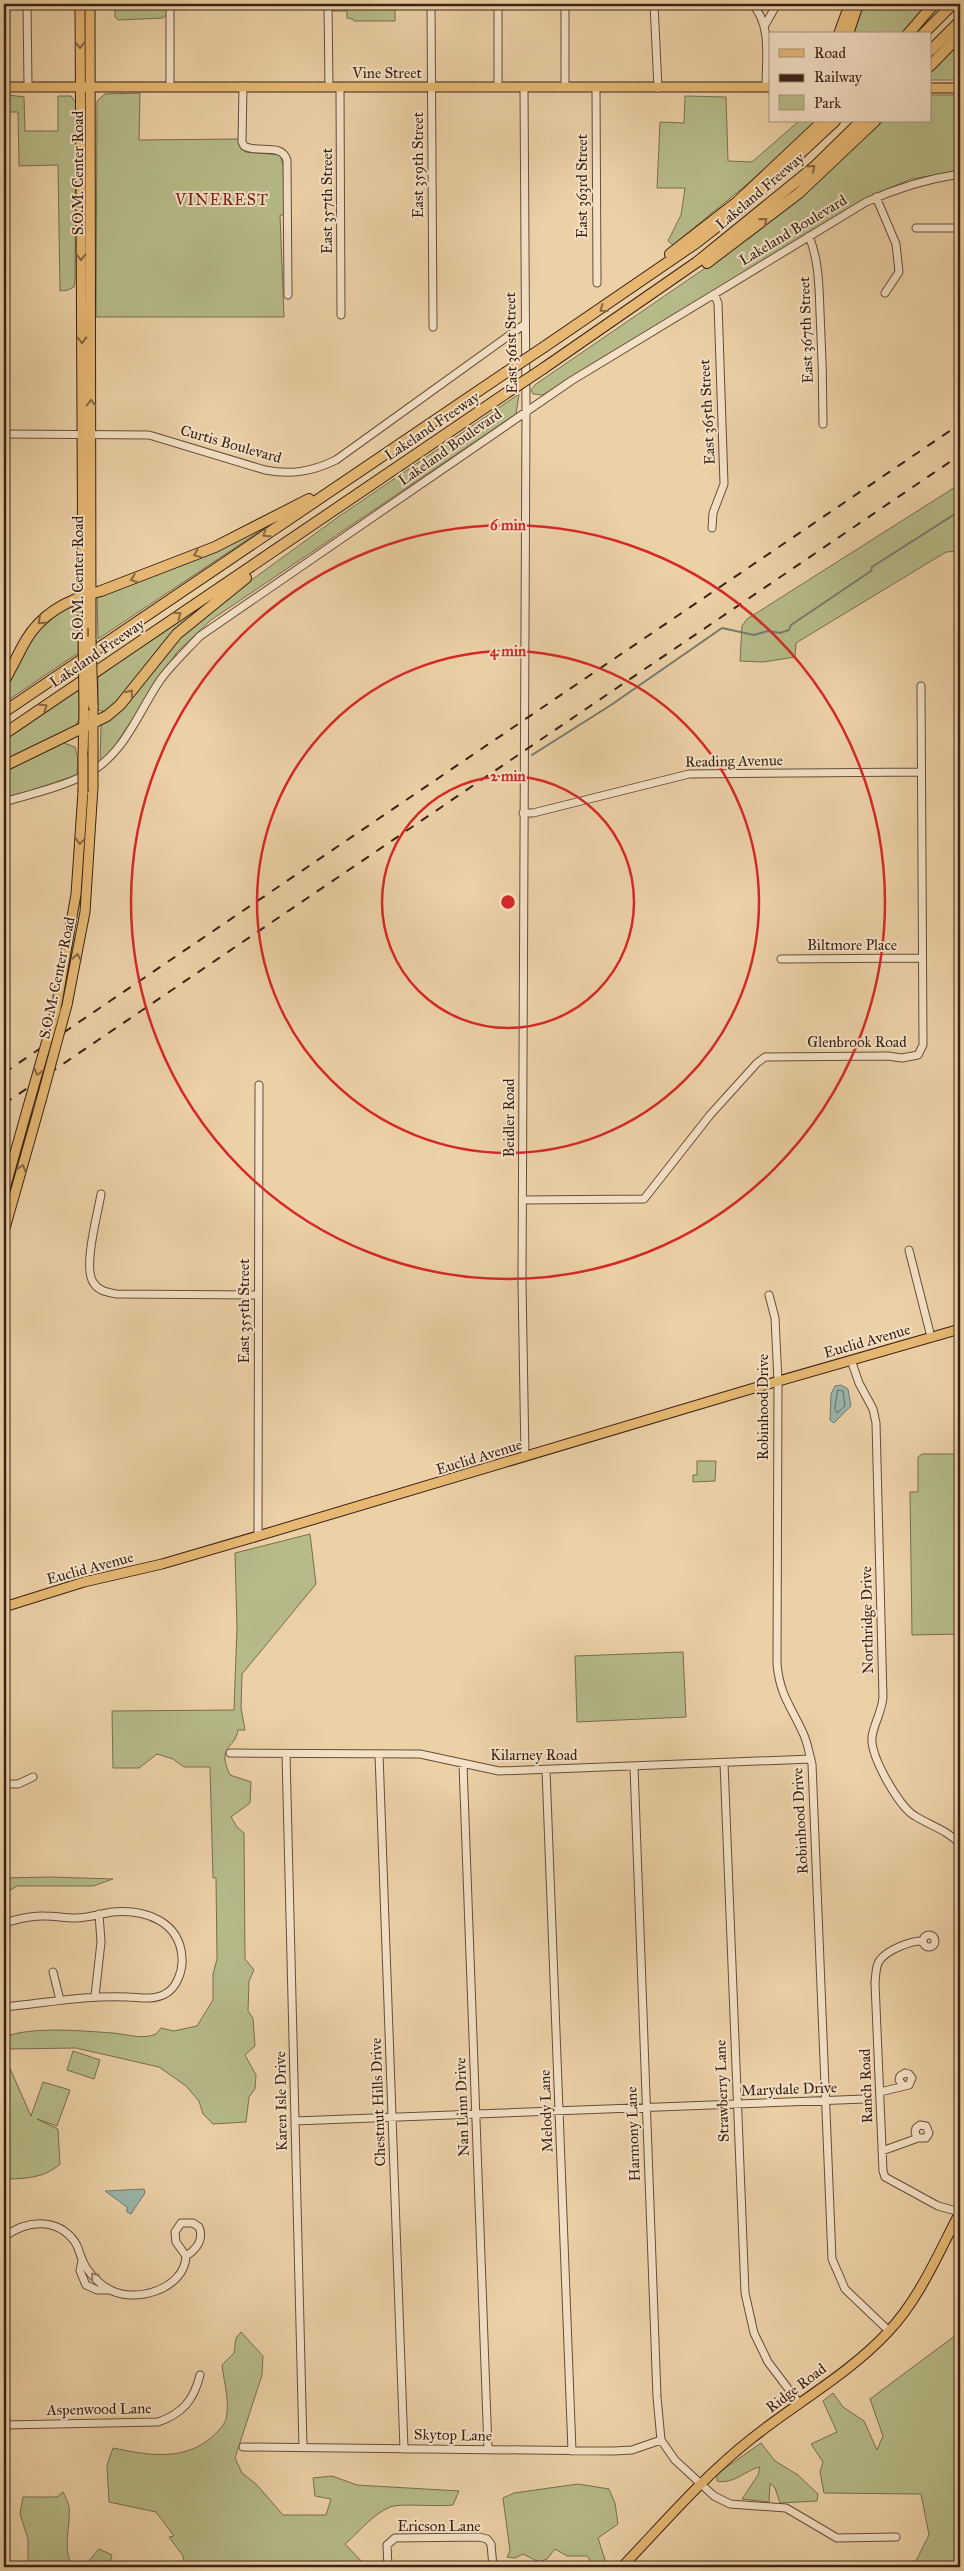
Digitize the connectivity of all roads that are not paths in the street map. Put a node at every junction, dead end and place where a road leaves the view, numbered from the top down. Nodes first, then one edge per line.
1 (27, 4) edge
2 (80, 4) edge
3 (90, 4) edge
4 (170, 4) edge
5 (328, 4) edge
6 (431, 4) edge
7 (498, 4) edge
8 (566, 4) edge
9 (654, 4) edge
10 (752, 4) edge
11 (777, 4) edge
12 (850, 4) edge
13 (858, 4) edge
14 (934, 4) edge
15 (953, 4) edge
16 (960, 21) edge
17 (765, 25) junction
18 (841, 32) edge
19 (849, 32) edge
20 (910, 32) edge
21 (924, 32) edge
22 (960, 35) edge
23 (932, 49) edge
24 (932, 64) edge
25 (170, 85) junction
26 (28, 86) junction
27 (81, 86) junction
28 (91, 86) junction
29 (243, 86) junction
30 (4, 87) edge
31 (329, 87) junction
32 (340, 87) junction
33 (431, 87) junction
34 (498, 87) junction
35 (524, 87) junction
36 (566, 87) junction
37 (768, 87) edge
38 (596, 88) junction
39 (658, 88) junction
40 (932, 88) edge
41 (960, 88) edge
42 (822, 122) edge
43 (834, 122) edge
44 (860, 122) edge
45 (874, 122) edge
46 (960, 174) edge
47 (876, 197) junction
48 (916, 228) dead end
49 (960, 228) edge
50 (809, 236) junction
51 (642, 280) junction
52 (597, 283) dead end
53 (884, 293) dead end
54 (714, 294) junction
55 (288, 295) dead end
56 (341, 315) dead end
57 (621, 315) junction
58 (525, 324) junction
59 (433, 327) dead end
60 (526, 412) junction
61 (823, 424) dead end
62 (4, 434) edge
63 (87, 434) junction
64 (365, 468) junction
65 (394, 469) junction
66 (712, 528) dead end
67 (87, 594) junction
68 (4, 681) edge
69 (921, 686) dead end
70 (4, 712) edge
71 (88, 726) junction
72 (4, 734) edge
73 (4, 766) edge
74 (921, 772) junction
75 (523, 778) joint
76 (4, 802) edge
77 (523, 813) junction
78 (922, 958) junction
79 (781, 959) dead end
80 (259, 1085) dead end
81 (4, 1192) edge
82 (102, 1194) dead end
83 (522, 1200) junction
84 (4, 1232) edge
85 (909, 1250) dead end
86 (258, 1295) junction
87 (769, 1295) dead end
88 (960, 1329) edge
89 (931, 1337) junction
90 (851, 1360) junction
91 (778, 1380) junction
92 (525, 1457) junction
93 (258, 1536) junction
94 (4, 1606) edge
95 (230, 1753) dead end
96 (286, 1754) junction
97 (379, 1754) junction
98 (810, 1759) junction
99 (724, 1763) junction
100 (463, 1764) junction
101 (634, 1767) junction
102 (546, 1770) junction
103 (33, 1777) dead end
104 (4, 1784) edge
105 (960, 1844) edge
106 (99, 1914) junction
107 (4, 1923) edge
108 (923, 1941) dead end
109 (53, 1972) dead end
110 (95, 1996) junction
111 (60, 2000) junction
112 (4, 2007) edge
113 (902, 2084) dead end
114 (880, 2092) junction
115 (865, 2099) dead end
116 (824, 2102) junction
117 (736, 2104) junction
118 (646, 2108) junction
119 (559, 2112) junction
120 (476, 2115) junction
121 (392, 2118) junction
122 (295, 2121) junction
123 (918, 2138) dead end
124 (882, 2151) junction
125 (960, 2212) edge
126 (4, 2237) edge
127 (186, 2256) junction
128 (82, 2260) junction
129 (109, 2290) junction
130 (889, 2331) junction
131 (200, 2375) dead end
132 (800, 2403) junction
133 (4, 2425) edge
134 (661, 2440) junction
135 (243, 2446) dead end
136 (303, 2447) junction
137 (404, 2448) junction
138 (488, 2449) junction
139 (572, 2451) junction
140 (700, 2484) junction
141 (896, 2537) dead end
142 (388, 2567) edge
143 (493, 2567) edge
144 (622, 2567) edge

1 - 26 street
2 -> 27 main road, S.O.M. Center Road
3 - 28 main road, S.O.M. Center Road
4 - 25 street
5 - 31 street
6 - 33 street, East 359th Street
7 - 34 street
8 - 36 street
9 - 39 street
10 - 17 street
11 - 17 street
12 - 18 highway
13 - 19 highway
14 - 20 highway
15 - 21 highway
16 - 23 highway
17 - 37 street
22 - 24 highway
25 - 28 main road, Vine Street
25 - 29 main road, Vine Street
26 - 27 main road, Vine Street
26 - 30 main road, Vine Street
27 - 28 main road, Vine Street
27 -> 63 main road, S.O.M. Center Road
63 -> 28 main road, S.O.M. Center Road
29 - 31 main road, Vine Street
29 - 55 street
31 - 32 main road, Vine Street
32 - 33 main road, Vine Street
32 - 56 street, East 357th Street
33 - 34 main road, Vine Street
33 - 59 street, East 359th Street
34 - 35 main road, Vine Street
35 - 36 main road, Vine Street
35 - 58 street, East 361st Street
36 - 38 main road, Vine Street
37 - 39 main road, Vine Street
38 - 39 main road, Vine Street
38 - 52 street, East 363rd Street
40 - 41 main road
42 - 51 highway
43 - 51 highway, Lakeland Freeway
57 -> 44 highway, Lakeland Freeway
57 -> 45 highway
46 - 47 street, Lakeland Boulevard
47 - 50 street, Lakeland Boulevard
47 - 53 street
48 - 49 street
50 - 54 street, Lakeland Boulevard
50 - 61 street, East 367th Street
51 -> 64 highway, Lakeland Freeway, bridge
54 - 60 street, Lakeland Boulevard
54 - 66 street, East 365th Street
57 - 65 highway, Lakeland Freeway, bridge
58 - 60 street, East 361st Street
58 - 63 street, Curtis Boulevard
60 - 75 street, East 361st Street
60 - 76 street, Lakeland Boulevard
62 - 63 street, Curtis Boulevard
63 - 67 main road, S.O.M. Center Road
64 -> 67 highway
64 -> 70 highway, Lakeland Freeway
71 -> 65 highway
72 -> 65 highway, Lakeland Freeway
67 -> 68 highway
67 - 71 main road, S.O.M. Center Road, bridge
67 - 71 main road, S.O.M. Center Road, bridge
69 - 74 street, Glenbrook Road
71 - 73 highway
71 -> 81 main road, S.O.M. Center Road, bridge
84 -> 71 main road, S.O.M. Center Road, bridge
74 - 77 street, Reading Avenue
74 - 78 street, Glenbrook Road
75 - 77 street, Beidler Road
77 - 83 street, Beidler Road
78 - 79 street, Biltmore Place
78 - 83 street, Glenbrook Road
80 - 86 street, East 355th Street
82 - 86 street
83 - 92 street, Beidler Road
85 - 89 street
86 - 93 street, East 355th Street
87 - 91 street, Robinhood Drive
88 - 89 main road, Euclid Avenue
89 - 90 main road, Euclid Avenue
90 - 91 main road, Euclid Avenue
90 - 105 street, Northridge Drive
91 - 92 main road, Euclid Avenue
91 - 98 street, Robinhood Drive
92 - 93 main road, Euclid Avenue
93 - 94 main road, Euclid Avenue
95 - 96 street, Kilarney Road
96 - 97 street, Kilarney Road
96 - 122 street, Karen Isle Drive
97 - 100 street, Kilarney Road
97 - 121 street, Chestnut Hills Drive
98 - 99 street, Kilarney Road
98 - 116 street, Robinhood Drive
99 - 101 street, Kilarney Road
99 - 117 street, Strawberry Lane
100 - 102 street, Kilarney Road
100 - 120 street, Nan Linn Drive
101 - 102 street, Kilarney Road
101 - 118 street, Harmony Lane
102 - 119 street, Melody Lane
103 - 104 street
106 - 107 street
106 - 110 street
106 - 110 street
108 - 114 street, Ranch Road
109 - 111 street
110 - 111 street
111 - 112 street
113 - 114 street
114 - 124 street, Ranch Road
115 - 116 street, Marydale Drive
116 - 117 street, Marydale Drive
116 - 130 street, Robinhood Drive
117 - 118 street, Marydale Drive
117 - 132 street, Strawberry Lane
118 - 119 street, Marydale Drive
118 - 134 street, Harmony Lane
119 - 120 street, Marydale Drive
119 - 139 street, Melody Lane
120 - 121 street, Marydale Drive
120 - 138 street, Nan Linn Drive
121 - 122 street, Marydale Drive
121 - 137 street, Chestnut Hills Drive
122 - 136 street, Karen Isle Drive
123 - 124 street
124 - 125 street, Ranch Road
125 - 130 main road, Ridge Road
126 - 128 street
127 - 127 street
127 - 129 street
129 -> 128 street
128 - 129 street
130 - 132 main road, Ridge Road
131 - 133 street, Aspenwood Lane
132 - 140 main road, Ridge Road
134 - 139 street, Skytop Lane
134 - 140 street
135 - 136 street, Skytop Lane
136 - 137 street, Skytop Lane
137 - 138 street, Skytop Lane
138 - 139 street, Skytop Lane
140 - 141 street
140 - 144 main road, Ridge Road
142 - 143 street, Ericson Lane

